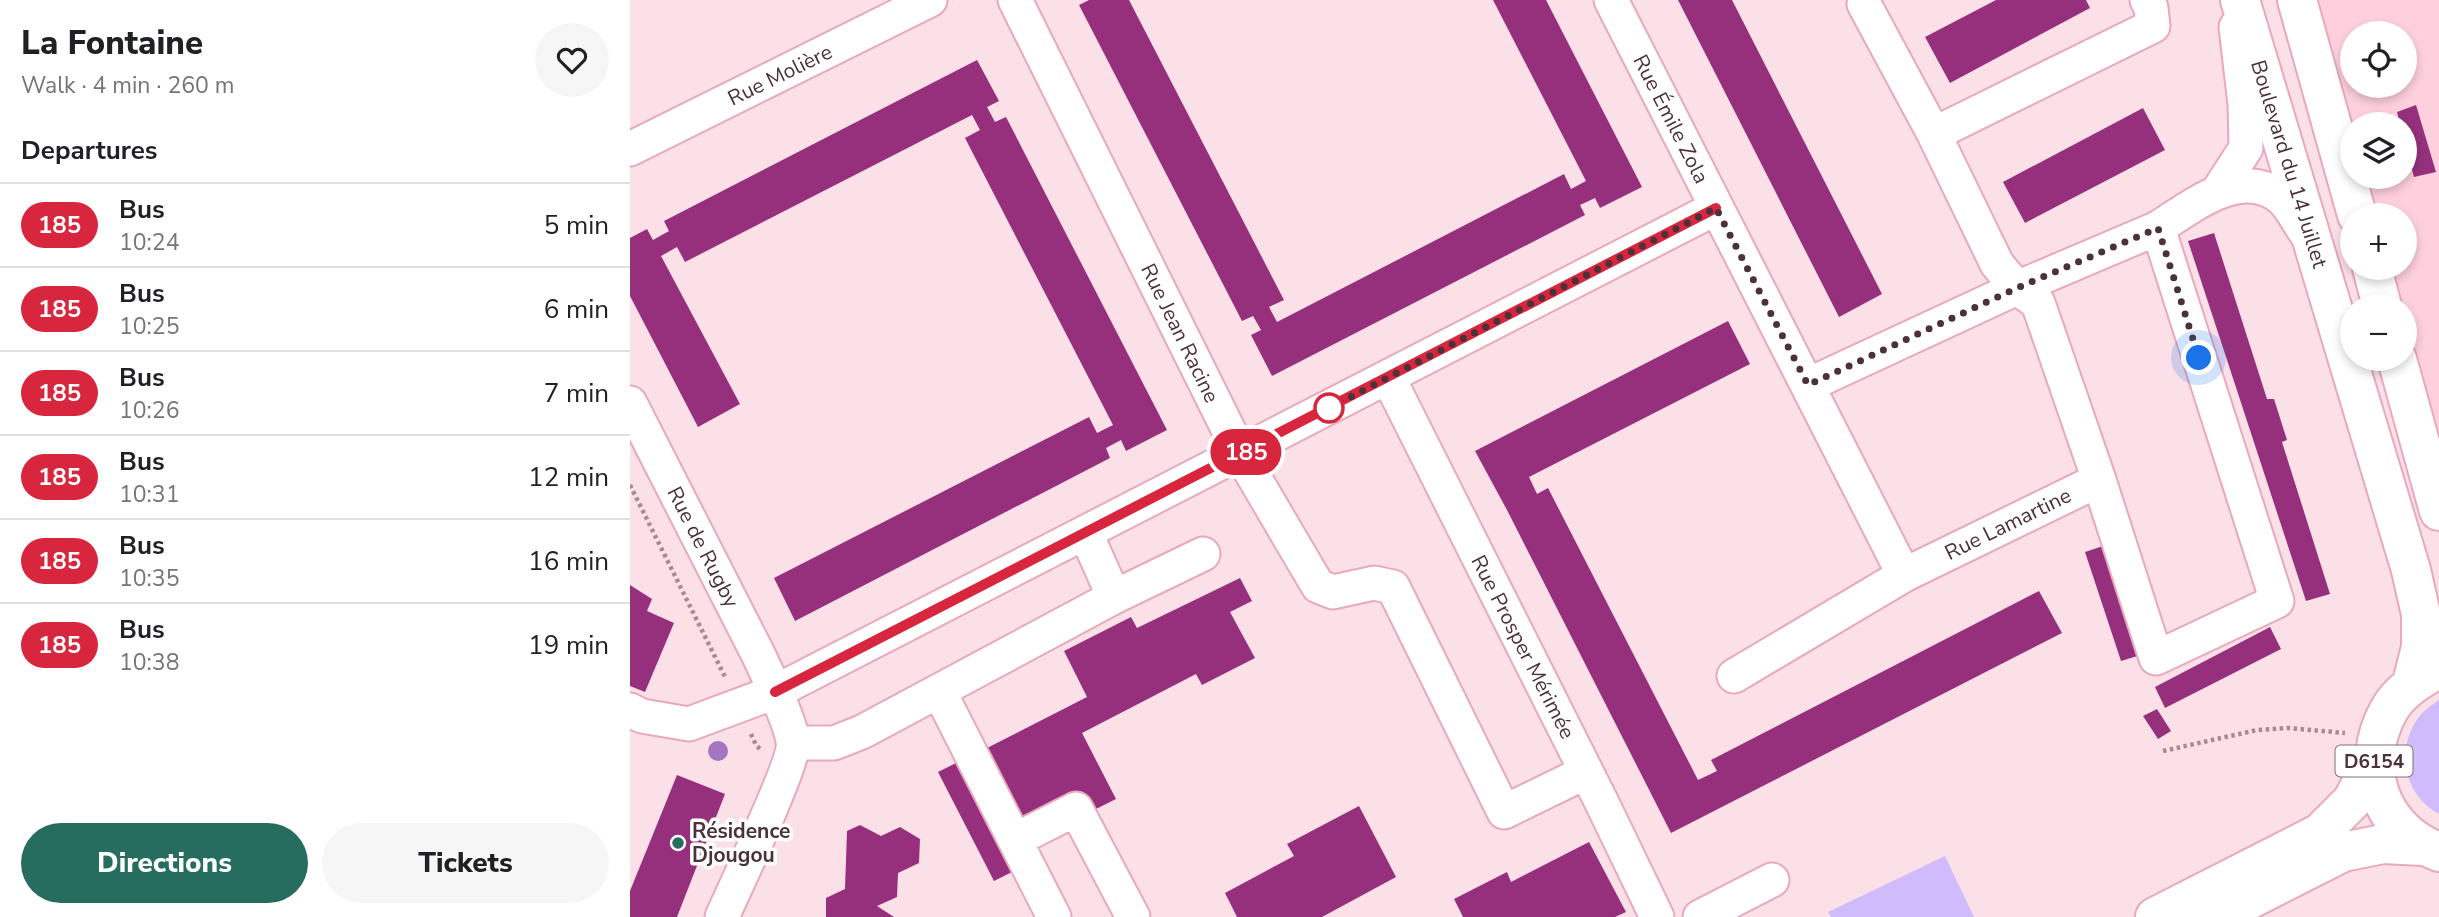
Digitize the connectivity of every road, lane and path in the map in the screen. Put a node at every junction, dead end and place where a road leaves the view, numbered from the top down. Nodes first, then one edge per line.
1 (930, 0) edge
2 (1014, 0) edge
3 (1611, 0) edge
4 (2147, 0) edge
5 (2233, 0) edge
6 (2240, 0) edge
7 (2297, 0) edge
8 (1866, 1) edge
9 (1934, 134) junction
10 (630, 149) edge
11 (2218, 191) junction
12 (2354, 203) edge
13 (1716, 208) junction
14 (2158, 228) junction
15 (2313, 243) junction
16 (2017, 288) junction
17 (2400, 371) edge
18 (1388, 377) junction
19 (1808, 385) junction
20 (630, 403) edge
21 (1241, 455) junction
22 (2099, 480) junction
23 (630, 485) edge
24 (2439, 511) edge
25 (1086, 534) junction
26 (1203, 554) dead end
27 (1904, 575) junction
28 (1114, 597) junction
29 (1734, 676) dead end
30 (2426, 676) edge
31 (939, 691) junction
32 (775, 692) junction
33 (740, 706) junction
34 (630, 710) edge
35 (2375, 748) junction
36 (2163, 751) dead end
37 (790, 758) junction
38 (1586, 772) junction
39 (1015, 840) junction
40 (2431, 849) edge
41 (1772, 880) dead end
42 (722, 917) edge
43 (1054, 917) edge
44 (1133, 917) edge
45 (1657, 917) edge
46 (1700, 917) edge
47 (2155, 917) edge
48 (2215, 917) edge

1 - 10 street, Rue Molière
2 - 21 street, Rue Jean Racine
3 - 13 street, Rue Émile Zola
4 - 9 street
5 - 11 street
6 - 15 main road, Boulevard du 14 Juillet
7 - 12 main road
8 - 9 street
9 - 16 street
11 - 14 street
11 - 15 street
13 - 18 street
13 - 19 street, Rue Émile Zola
14 - 16 street
14 - 22 street
15 - 30 main road, Boulevard du 14 Juillet
16 - 19 street
16 - 22 street
17 - 24 main road
18 - 21 street
18 - 38 street, Rue Prosper Mérimée
19 - 27 street, Rue Émile Zola
20 - 32 street, Rue de Rugby
21 - 25 street
21 - 38 street, Rue Jean Racine
22 - 27 street, Rue Lamartine
23 - 33 path
25 - 28 street
25 - 32 street
26 - 28 street
27 - 29 street, Rue Lamartine
28 - 31 street
30 - 35 main road, D6154
31 - 37 street
31 - 39 street
32 - 33 street
32 - 37 street, Rue de Rugby
33 - 34 street
33 - 37 path
35 - 36 path
35 - 40 main road, D6154
35 - 47 main road
37 - 42 street
38 - 45 street, Rue Prosper Mérimée
39 - 43 street
39 - 44 street
40 - 48 main road
41 - 46 street

